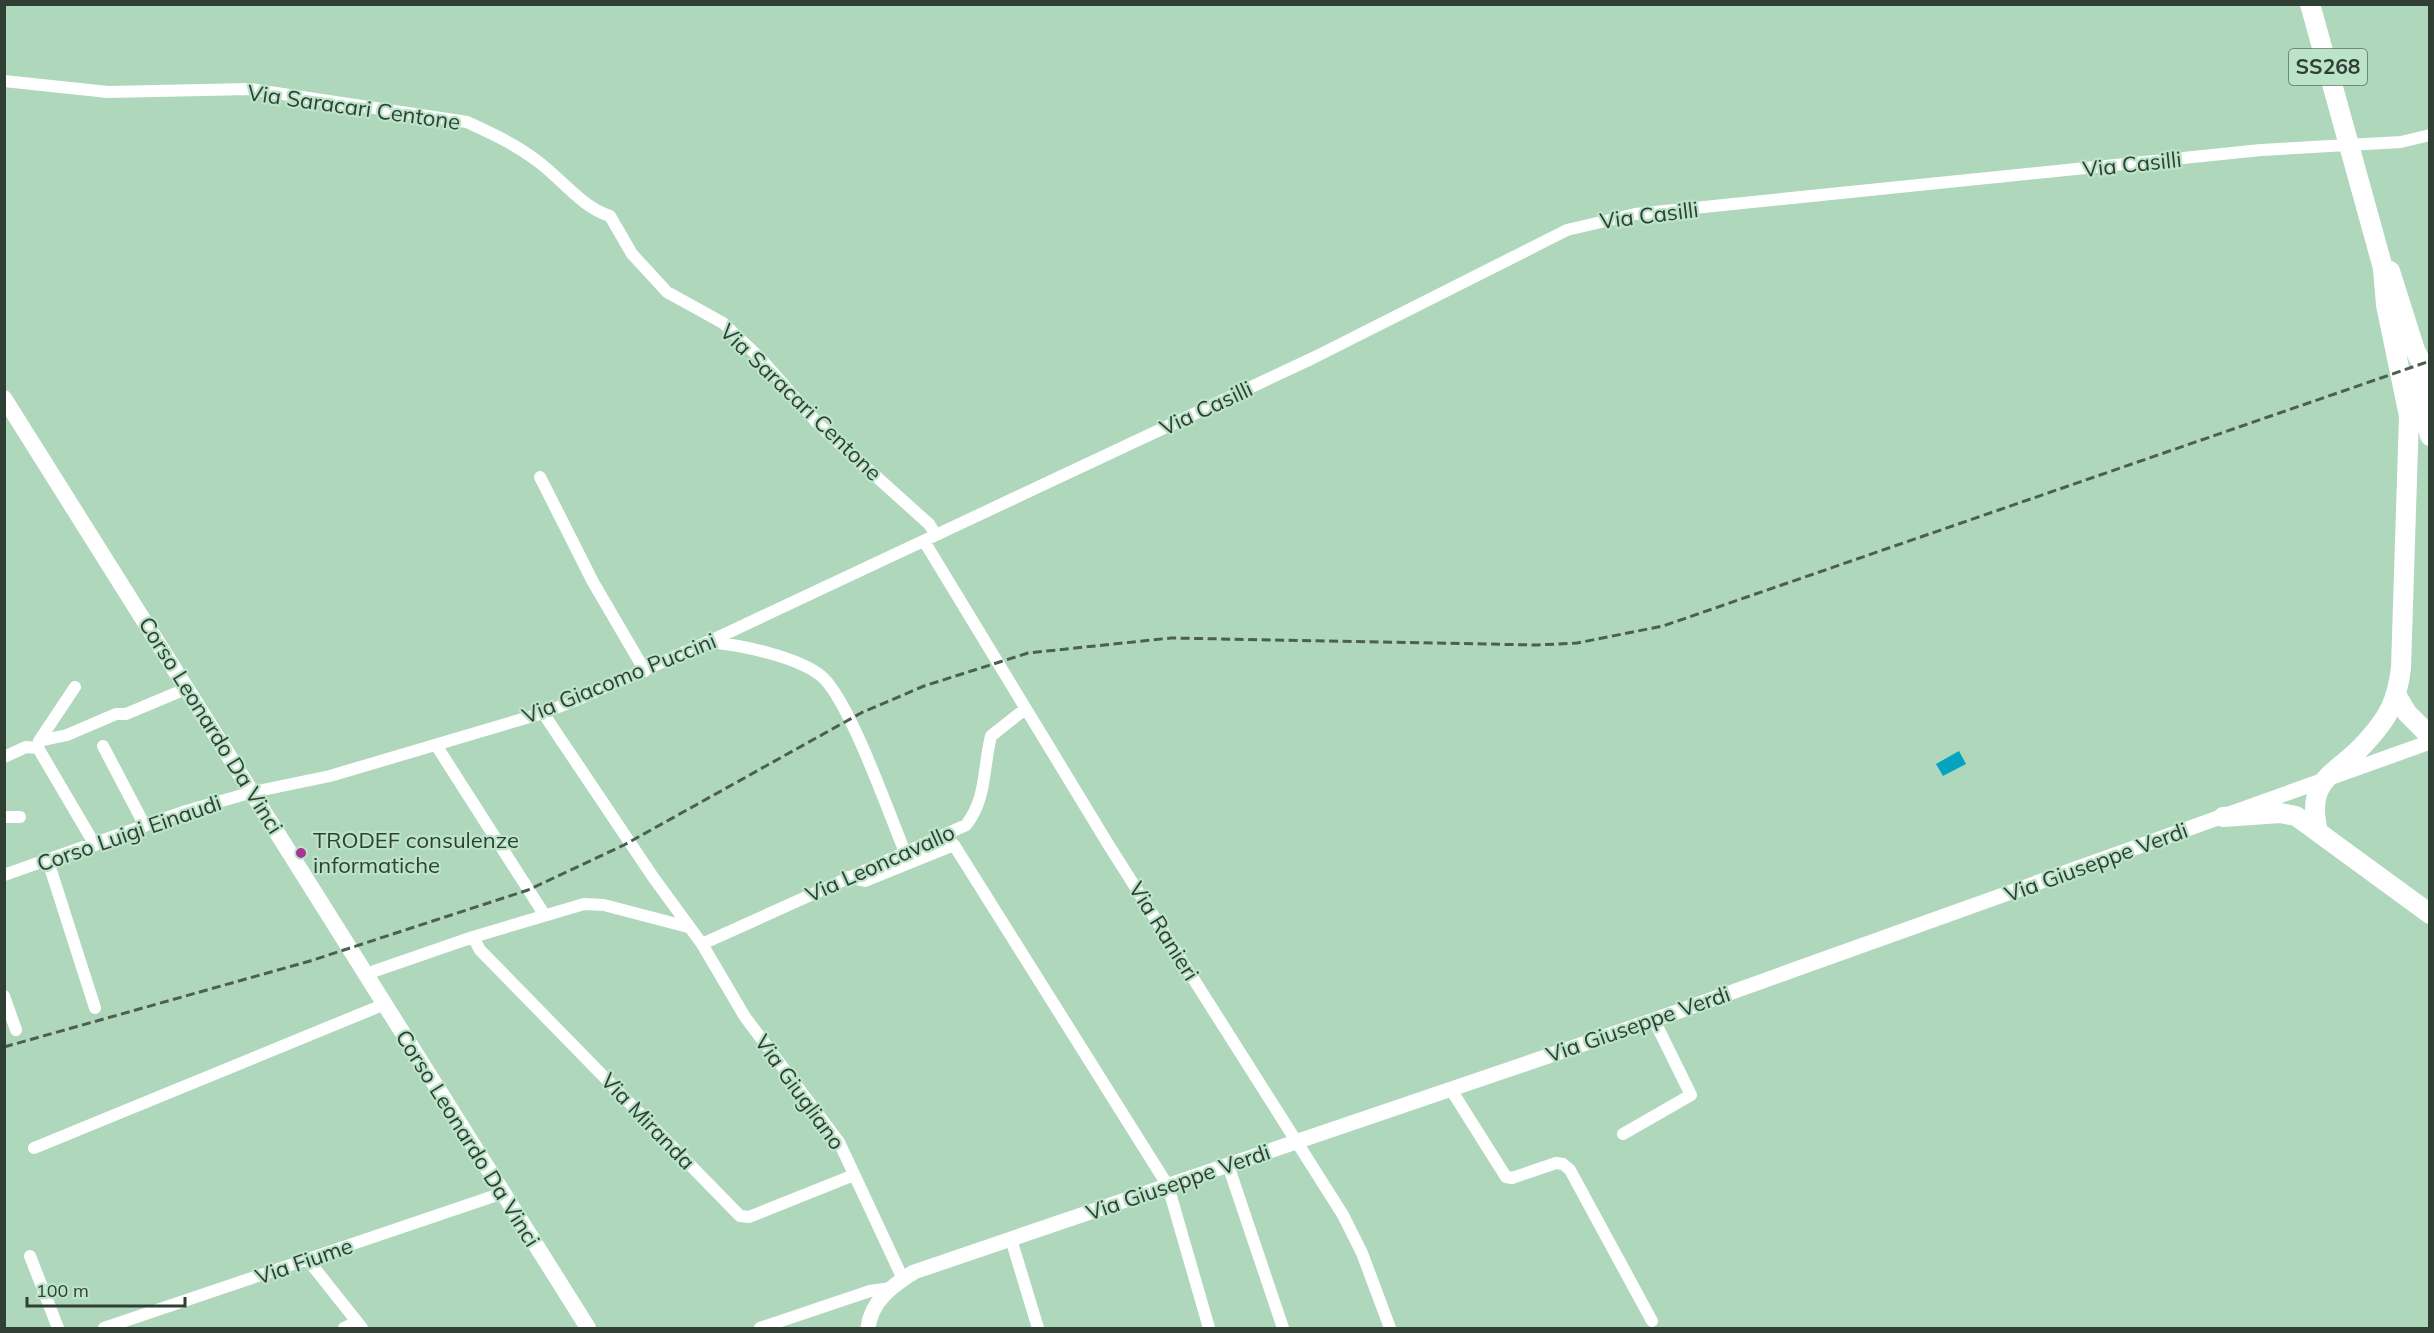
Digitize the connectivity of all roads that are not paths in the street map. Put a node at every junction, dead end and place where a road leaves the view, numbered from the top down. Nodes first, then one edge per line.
1 (2310, 4) edge
2 (4, 81) edge
3 (2430, 135) edge
4 (2370, 221) junction
5 (2406, 352) junction
6 (2418, 379) edge
7 (4, 398) edge
8 (2430, 436) edge
9 (540, 477) dead end
10 (936, 535) junction
11 (924, 541) junction
12 (706, 642) junction
13 (645, 671) junction
14 (75, 687) dead end
15 (188, 688) junction
16 (2397, 696) junction
17 (1025, 709) junction
18 (543, 713) junction
19 (2430, 736) edge
20 (2430, 742) edge
21 (39, 744) junction
22 (436, 745) junction
23 (103, 746) dead end
24 (4, 757) edge
25 (2324, 778) junction
26 (253, 792) junction
27 (20, 817) dead end
28 (2223, 817) junction
29 (4, 818) edge
30 (145, 826) junction
31 (2318, 832) junction
32 (95, 845) junction
33 (905, 852) junction
34 (48, 861) junction
35 (5, 873) edge
36 (848, 878) junction
37 (544, 914) junction
38 (2430, 914) edge
39 (688, 927) junction
40 (473, 937) junction
41 (702, 944) junction
42 (366, 974) junction
43 (4, 996) edge
44 (385, 1004) junction
45 (95, 1008) dead end
46 (1654, 1020) junction
47 (16, 1030) dead end
48 (1450, 1088) junction
49 (1623, 1134) dead end
50 (1296, 1141) junction
51 (34, 1148) dead end
52 (1228, 1165) junction
53 (854, 1175) junction
54 (1168, 1186) junction
55 (503, 1193) junction
56 (1011, 1239) junction
57 (30, 1256) dead end
58 (308, 1260) junction
59 (897, 1284) junction
60 (1652, 1321) dead end
61 (360, 1325) edge
62 (58, 1329) edge
63 (104, 1329) edge
64 (345, 1329) edge
65 (588, 1329) edge
66 (760, 1329) edge
67 (868, 1329) edge
68 (1038, 1329) edge
69 (1209, 1329) edge
70 (1283, 1329) edge
71 (1390, 1329) edge

1 - 4 highway, SS268
2 - 10 street, Via Saracari Centone
3 - 10 street, Via Casilli
4 - 5 highway, SS268
4 - 5 highway
5 - 6 highway
6 - 8 highway
6 - 16 highway
7 - 15 main road, Corso Leonardo Da Vinci
9 - 13 street
10 - 11 street, Via Giacomo Puccini
11 - 12 street, Via Giacomo Puccini
11 - 17 street, Via Ranieri
12 - 13 street, Via Giacomo Puccini
12 - 33 street
13 - 18 street, Via Giacomo Puccini
14 - 21 street
15 - 21 street
15 - 26 main road, Corso Leonardo Da Vinci
16 - 19 highway
16 - 25 highway
17 - 33 street, Via Leoncavallo
17 - 50 street, Via Ranieri
18 - 22 street, Via Giacomo Puccini
18 - 39 street, Via Giugliano
20 - 25 street, Via Giuseppe Verdi
21 - 24 street
21 - 32 street
22 - 26 street, Via Giacomo Puccini
22 - 37 street
23 - 30 street
25 - 28 street, Via Giuseppe Verdi
25 - 31 highway
26 - 30 street, Corso Luigi Einaudi
26 - 42 main road, Corso Leonardo Da Vinci
27 - 29 street
28 - 31 highway
28 - 46 street, Via Giuseppe Verdi
30 - 32 street, Corso Luigi Einaudi
31 - 38 highway
32 - 34 street, Corso Luigi Einaudi
33 - 36 street, Via Leoncavallo
34 - 35 street, Corso Luigi Einaudi
34 - 45 street
36 - 41 street, Via Leoncavallo
36 - 54 street
37 - 39 street
37 - 40 street
39 - 41 street, Via Giugliano
40 - 42 street
40 - 53 street, Via Miranda
41 - 53 street, Via Giugliano
42 - 44 main road, Corso Leonardo Da Vinci
43 - 47 street
44 - 51 street
44 - 55 main road, Corso Leonardo Da Vinci
46 - 48 street, Via Giuseppe Verdi
46 - 49 street
48 - 50 street, Via Giuseppe Verdi
48 - 60 street
50 - 52 street, Via Giuseppe Verdi
50 - 71 street, Via Ranieri
52 - 54 street, Via Giuseppe Verdi
52 - 70 street
53 - 59 street, Via Giugliano
54 - 56 street, Via Giuseppe Verdi
54 - 69 street
55 - 58 street, Via Fiume
55 - 65 main road, Corso Leonardo Da Vinci
56 - 59 street, Via Giuseppe Verdi
56 - 68 street
57 - 62 street
58 - 61 street
58 - 63 street, Via Fiume
59 - 66 street
59 - 67 street, Via Giuseppe Verdi
61 - 64 street

